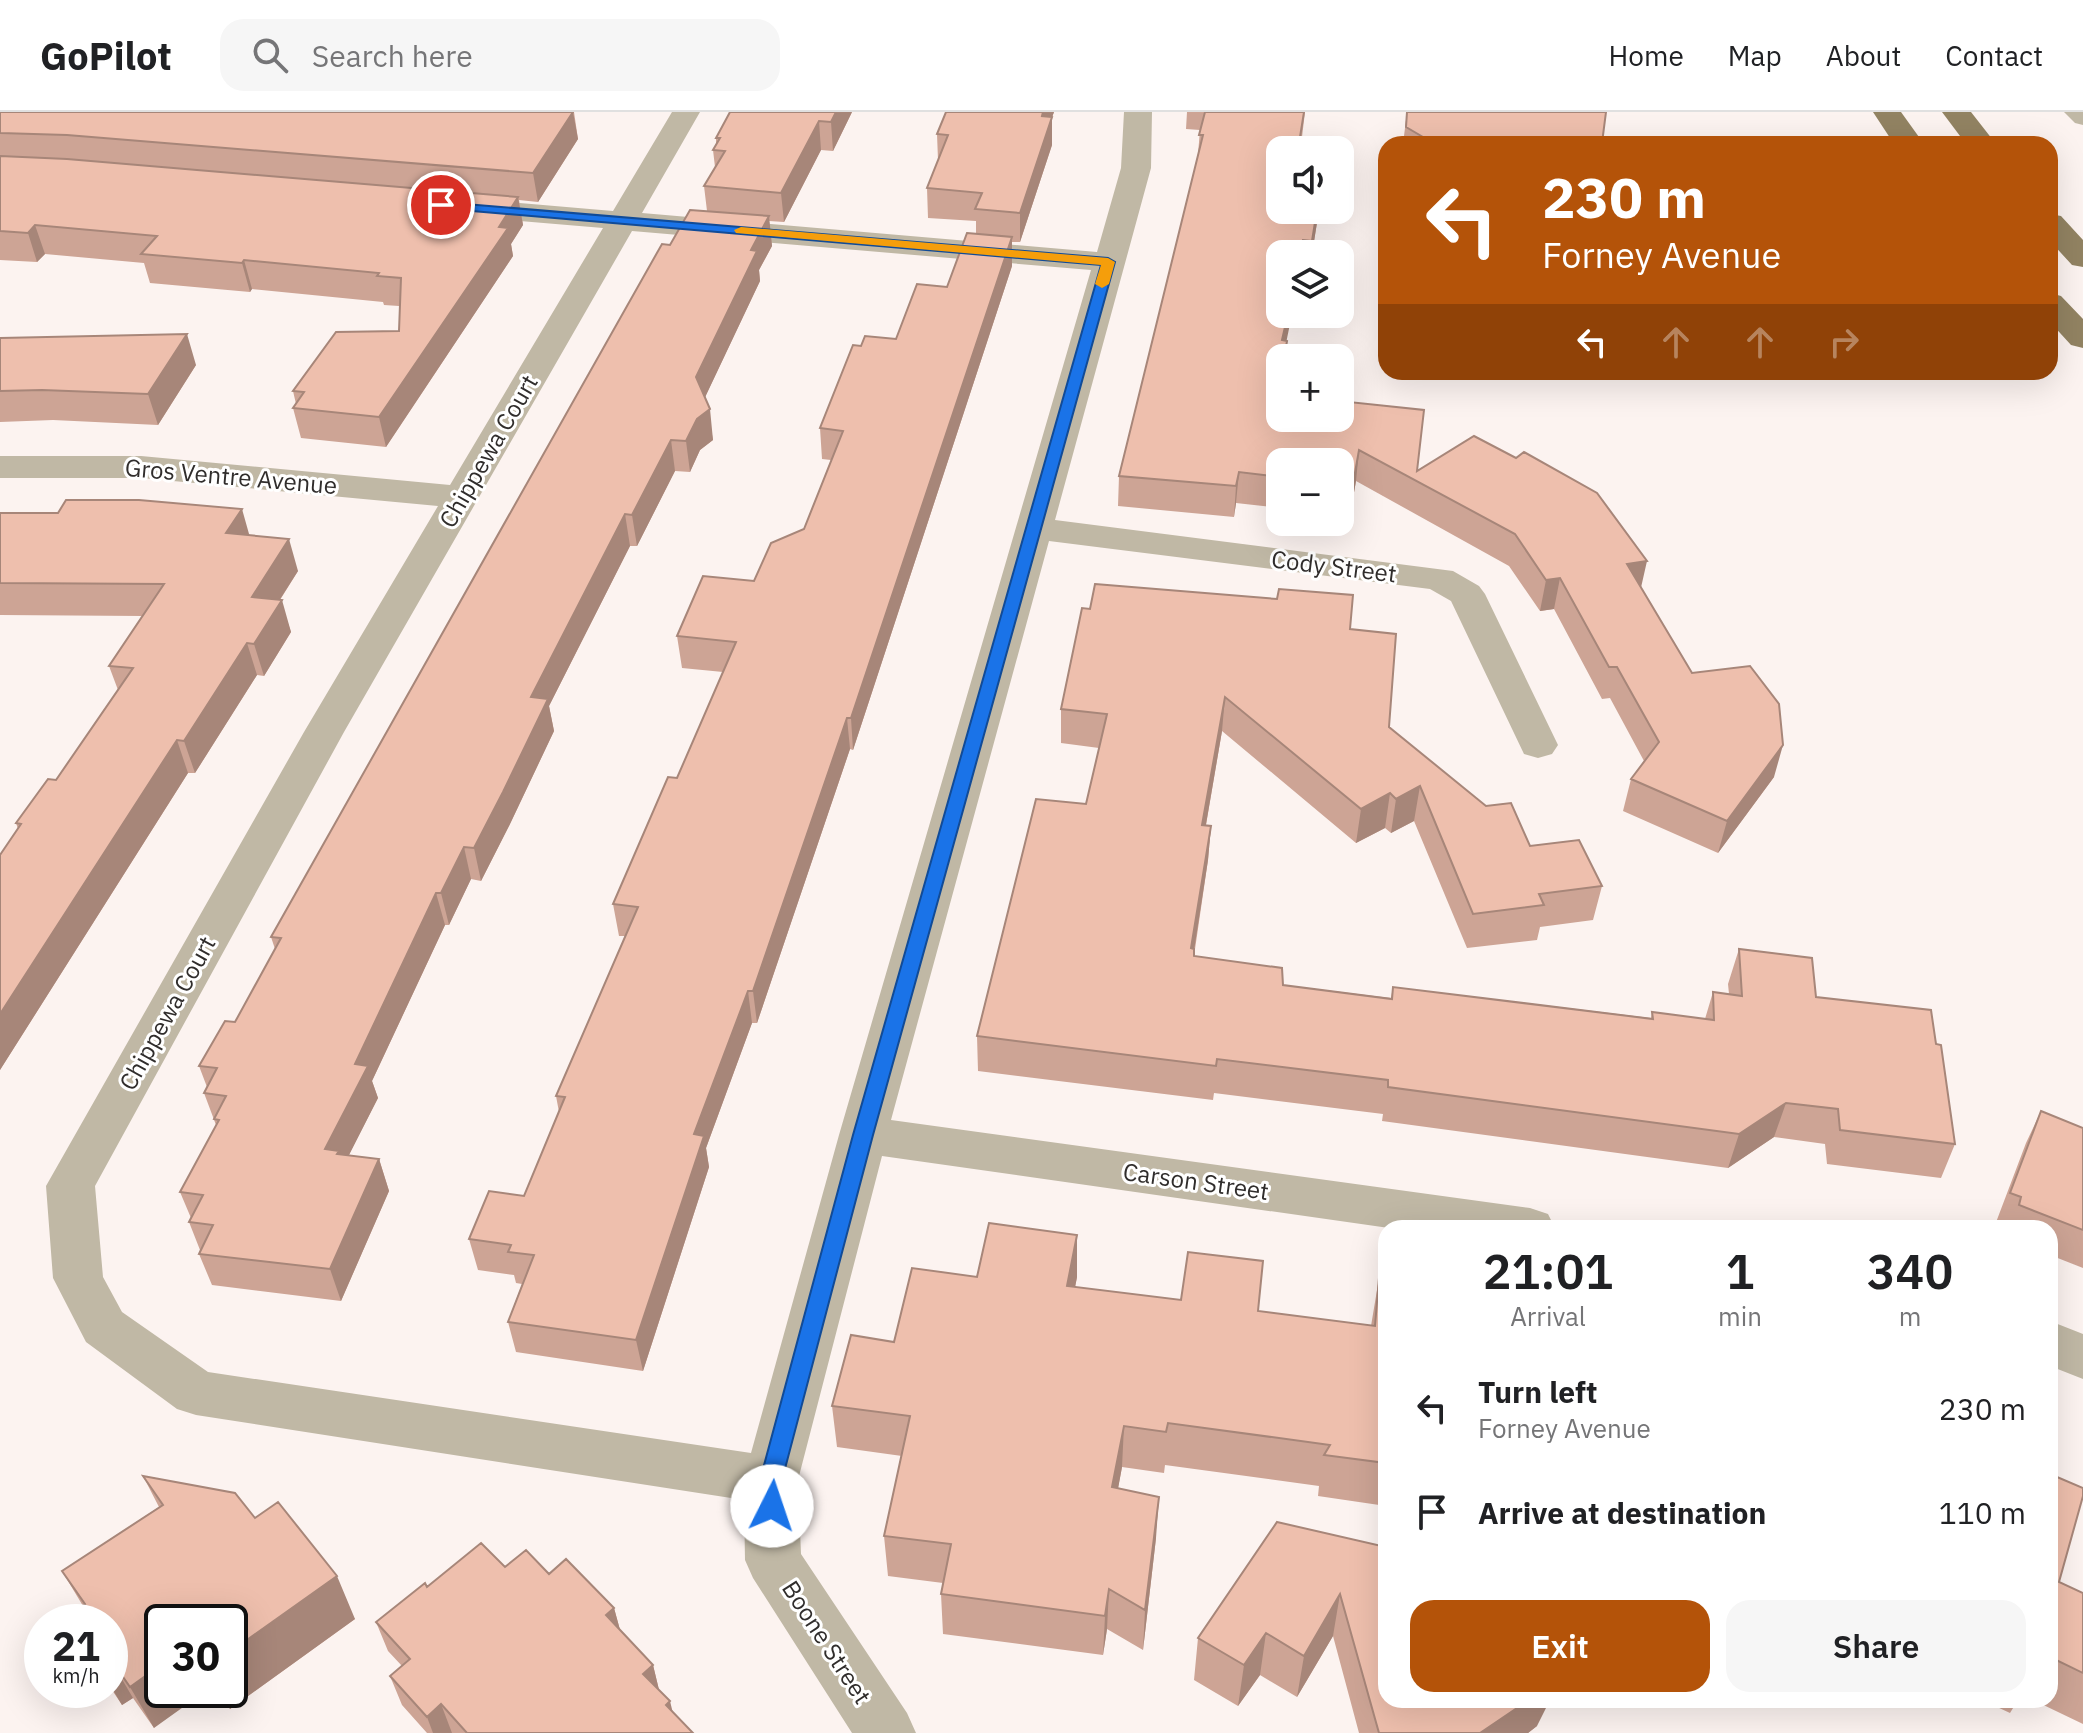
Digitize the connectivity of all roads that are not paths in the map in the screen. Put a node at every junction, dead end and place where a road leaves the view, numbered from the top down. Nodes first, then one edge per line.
1 (686, 112) edge
2 (1138, 112) edge
3 (1887, 112) edge
4 (1956, 112) edge
5 (2076, 112) edge
6 (2083, 118) edge
7 (1904, 136) edge
8 (1975, 136) edge
9 (436, 205) edge
10 (624, 221) junction
11 (2058, 231) edge
12 (2083, 258) edge
13 (1108, 262) junction
14 (2058, 311) edge
15 (2083, 338) edge
16 (0, 467) edge
17 (461, 497) junction
18 (1032, 528) junction
19 (1538, 745) dead end
20 (863, 1135) junction
21 (1473, 1220) edge
22 (2058, 1346) edge
23 (2083, 1357) edge
24 (771, 1480) junction
25 (886, 1733) edge

1 - 10 street, Chippewa Court
2 - 13 street, Boone Street
3 - 7 main road
4 - 8 main road
5 - 6 lane
9 - 10 street
10 - 13 street
10 - 17 street, Chippewa Court
11 - 12 main road
13 - 18 street, Boone Street
14 - 15 main road
16 - 17 street, Gros Ventre Avenue
17 - 24 street, Chippewa Court
18 - 19 street, Cody Street
18 - 20 street, Boone Street
20 - 21 street, Carson Street
20 - 24 street, Boone Street
22 - 23 street
24 - 25 street, Boone Street

